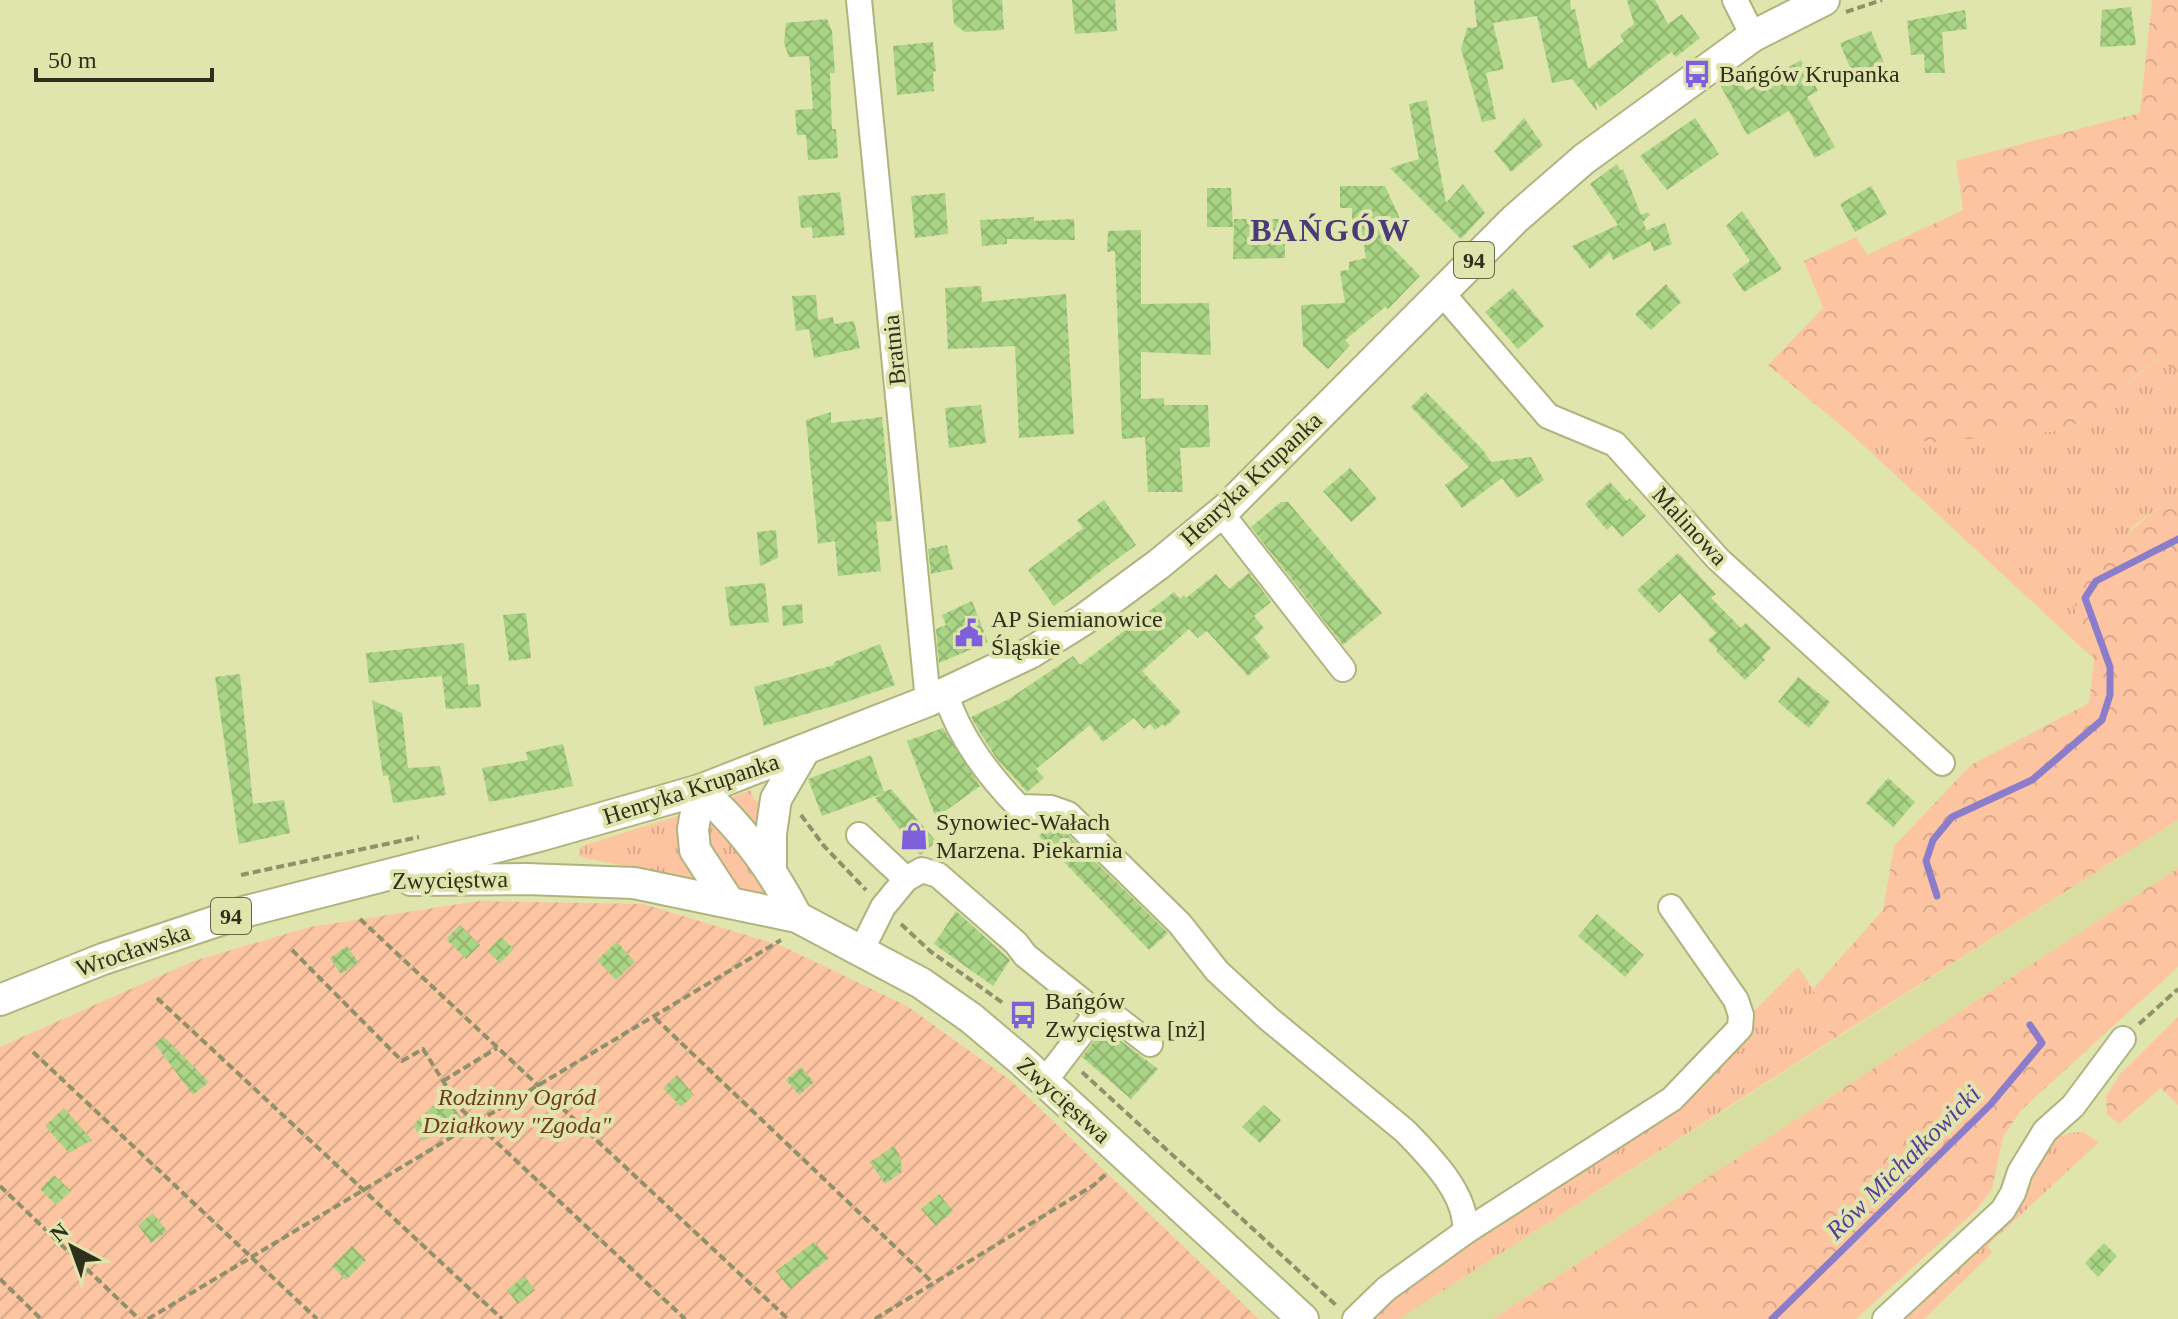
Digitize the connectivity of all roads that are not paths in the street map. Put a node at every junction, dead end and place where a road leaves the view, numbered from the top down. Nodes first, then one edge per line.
1 (859, 0) edge
2 (1735, 0) edge
3 (1824, 0) edge
4 (1753, 36) junction
5 (1442, 293) junction
6 (1221, 513) junction
7 (1343, 669) dead end
8 (936, 696) junction
9 (804, 751) junction
10 (1942, 763) dead end
11 (700, 790) junction
12 (859, 835) dead end
13 (771, 869) junction
14 (906, 879) junction
15 (361, 881) junction
16 (729, 902) junction
17 (1671, 907) dead end
18 (789, 928) junction
19 (861, 951) junction
20 (0, 1000) edge
21 (1097, 1013) junction
22 (2123, 1039) road end
23 (1150, 1044) dead end
24 (1044, 1082) junction
25 (1465, 1232) junction
26 (1348, 1314) edge
27 (1303, 1319) edge
28 (1885, 1319) edge

1 - 8 street, Bratnia
2 - 4 street
3 - 4 main road, Henryka Krupanka / 94
4 - 5 main road, Henryka Krupanka / 94
5 - 6 main road, Henryka Krupanka / 94
5 - 10 street, Malinowa
6 - 7 street
6 - 8 main road, Henryka Krupanka / 94
8 - 9 main road, Henryka Krupanka / 94
8 - 25 street, Bratnia
9 - 11 main road, Henryka Krupanka / 94
9 - 13 main road
11 - 13 main road
11 - 15 main road, Henryka Krupanka / 94
11 - 16 main road
12 - 14 street
13 - 18 main road
14 - 19 street
14 - 21 street
15 - 16 main road, Zwycięstwa
15 - 20 main road, Wrocławska / 94
16 - 18 main road, Zwycięstwa
17 - 25 street
18 - 19 main road, Zwycięstwa
19 - 24 main road, Zwycięstwa
21 - 23 street
21 - 24 street
22 - 28 street
24 - 27 main road, Zwycięstwa
25 - 26 street

